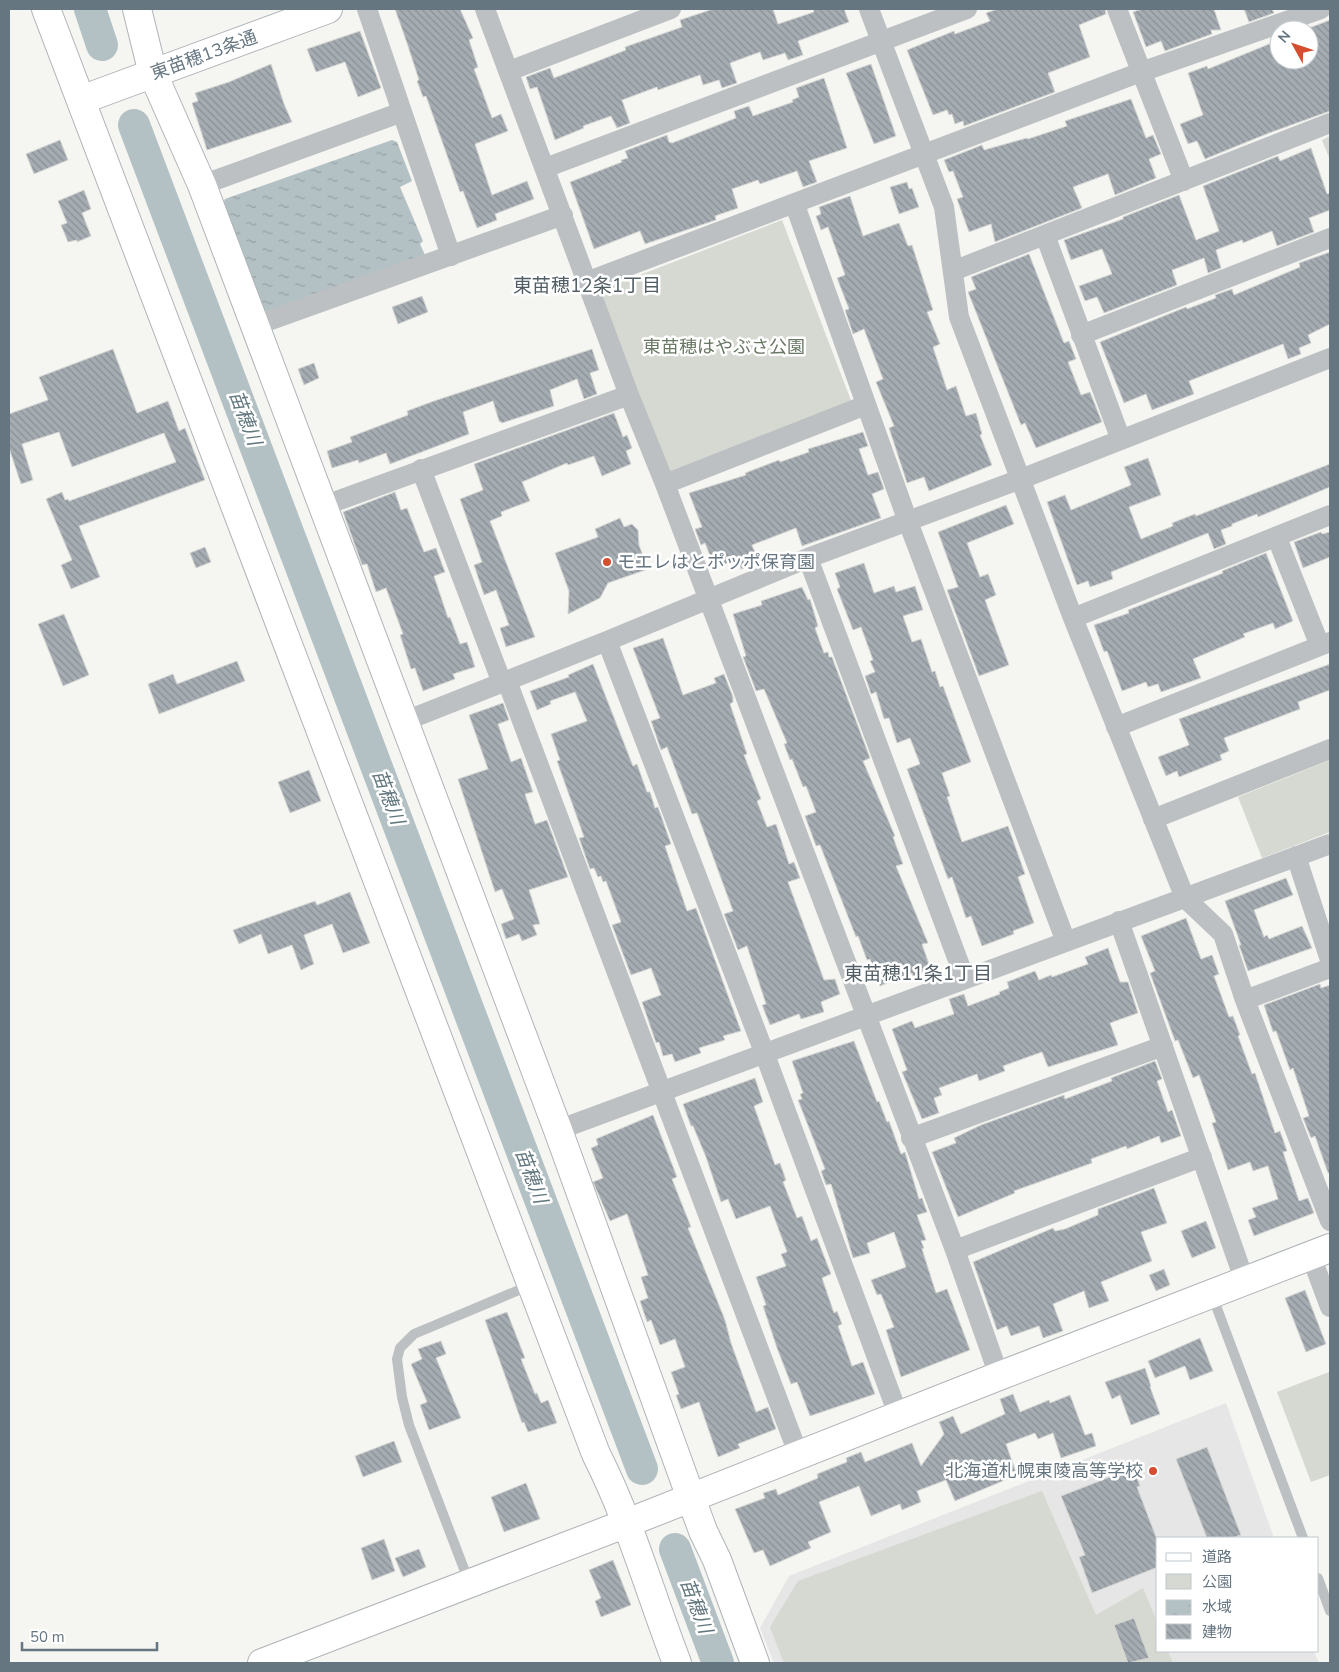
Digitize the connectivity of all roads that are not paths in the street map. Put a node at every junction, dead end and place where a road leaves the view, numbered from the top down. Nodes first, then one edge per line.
1 (46, 9) edge
2 (137, 9) edge
3 (328, 9) edge
4 (367, 9) edge
5 (485, 9) edge
6 (671, 9) edge
7 (869, 9) edge
8 (967, 9) edge
9 (1117, 9) edge
10 (1321, 9) edge
11 (882, 40) junction
12 (509, 72) junction
13 (1140, 72) junction
14 (153, 74) junction
15 (81, 100) junction
16 (402, 112) junction
17 (1330, 123) edge
18 (924, 155) junction
19 (545, 168) junction
20 (1184, 181) junction
21 (202, 185) junction
22 (795, 205) junction
23 (563, 215) junction
24 (1045, 234) junction
25 (1330, 238) edge
26 (451, 256) junction
27 (953, 271) junction
28 (586, 282) junction
29 (254, 326) junction
30 (1081, 335) junction
31 (1330, 358) edge
32 (629, 395) junction
33 (866, 405) junction
34 (1121, 440) junction
35 (420, 469) junction
36 (1021, 479) junction
37 (665, 484) junction
38 (323, 506) junction
39 (1330, 515) edge
40 (907, 519) junction
41 (1277, 538) junction
42 (808, 558) junction
43 (706, 599) junction
44 (1073, 618) junction
45 (608, 641) junction
46 (1325, 644) edge
47 (504, 682) junction
48 (405, 721) junction
49 (1116, 727) junction
50 (1330, 749) edge
51 (1152, 819) junction
52 (1330, 844) edge
53 (1296, 856) junction
54 (1185, 898) junction
55 (1119, 921) junction
56 (1066, 942) junction
57 (1330, 960) edge
58 (1330, 968) edge
59 (965, 979) junction
60 (1245, 1000) junction
61 (865, 1016) junction
62 (1163, 1046) junction
63 (764, 1052) junction
64 (661, 1091) junction
65 (558, 1130) junction
66 (912, 1138) junction
67 (1202, 1157) junction
68 (1330, 1221) edge
69 (955, 1250) junction
70 (1321, 1252) edge
71 (1245, 1282) junction
72 (532, 1285) junction
73 (1212, 1294) junction
74 (1330, 1307) edge
75 (999, 1376) junction
76 (899, 1417) junction
77 (799, 1456) junction
78 (691, 1498) junction
79 (627, 1523) junction
80 (1303, 1537) edge
81 (1319, 1581) edge
82 (470, 1583) junction
83 (1330, 1611) edge
84 (262, 1663) edge
85 (677, 1663) edge
86 (756, 1663) edge

1 - 15 street
2 - 14 street
3 - 14 street, 東苗穂13条通
4 - 16 street
5 - 12 street
6 - 12 street
7 - 11 street
8 - 11 street
9 - 13 street
10 - 13 street
11 - 18 street
11 - 19 street
12 - 19 street
13 - 18 street
13 - 20 street
14 - 15 street, 東苗穂13条通
14 - 21 street
15 - 72 street
16 - 21 street
16 - 26 street
17 - 20 street
18 - 22 street
18 - 27 street
19 - 23 street
20 - 24 street
21 - 29 street
22 - 28 street
22 - 33 street
23 - 26 street
23 - 28 street
24 - 27 street
24 - 30 street
25 - 30 street
26 - 29 street
27 - 36 street
28 - 32 street
29 - 38 street
30 - 34 street
31 - 34 street
32 - 35 street
32 - 37 street
33 - 37 street
33 - 40 street
34 - 36 street
35 - 38 street
35 - 47 street
36 - 40 street
36 - 44 street
37 - 43 street
38 - 48 street
39 - 41 street
40 - 42 street
40 - 56 street
41 - 44 street
41 - 46 street
42 - 43 street
42 - 59 street
43 - 45 street
43 - 61 street
44 - 49 street
45 - 47 street
45 - 63 street
46 - 49 street
47 - 48 street
47 - 64 street
48 - 65 street
49 - 51 street
50 - 51 street
51 - 54 street
52 - 53 street
53 - 54 street
53 - 57 street
54 - 55 street
54 - 60 street
55 - 56 street
55 - 62 street
56 - 59 street
58 - 60 street
59 - 61 street
60 - 68 street
61 - 63 street
61 - 66 street
62 - 66 street
62 - 67 street
63 - 64 street
63 - 76 street
64 - 65 street
64 - 77 street
65 - 78 street
66 - 69 street
67 - 69 street
67 - 71 street
69 - 75 street
70 - 71 street
70 - 74 street
71 - 73 street
72 - 79 street
72 - 82 lane
73 - 75 street
73 - 80 lane
75 - 76 street
76 - 77 street
77 - 78 street
78 - 79 street
78 - 86 street
79 - 82 street
79 - 85 street
81 - 83 lane
82 - 84 street

